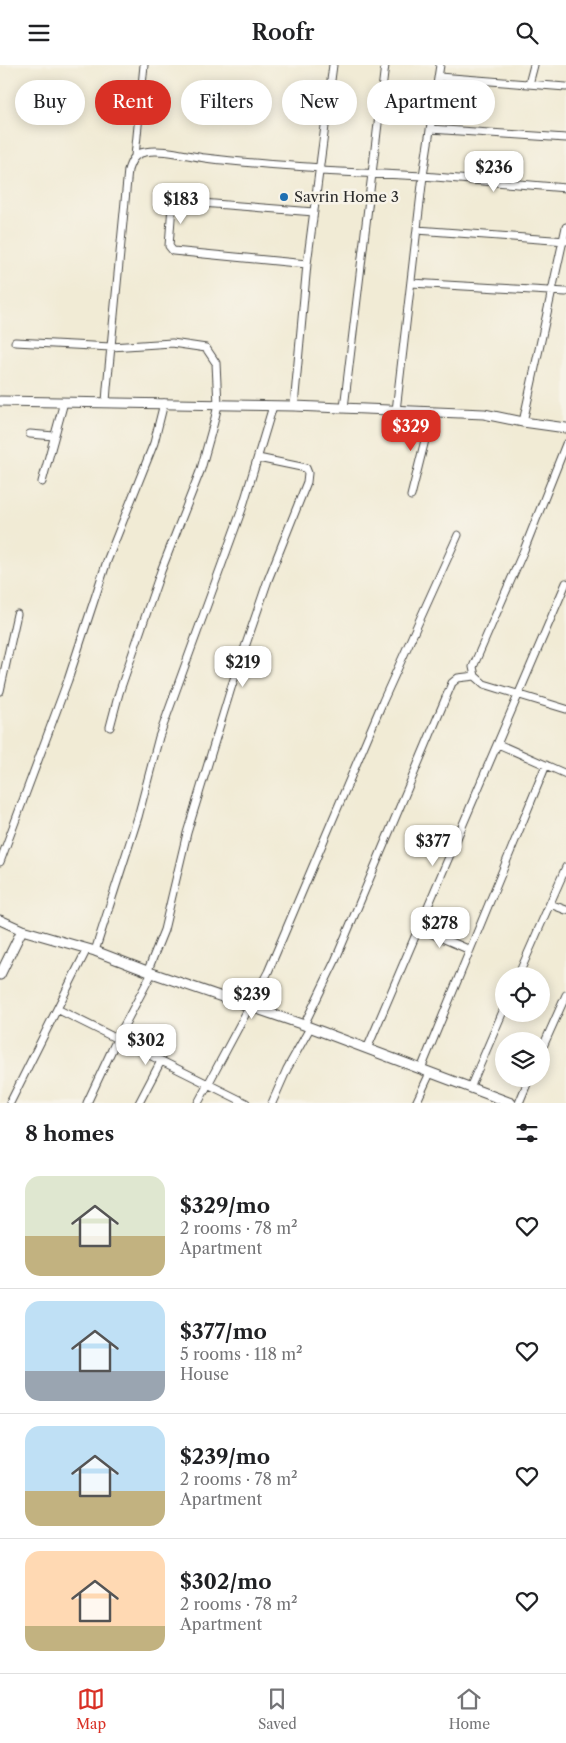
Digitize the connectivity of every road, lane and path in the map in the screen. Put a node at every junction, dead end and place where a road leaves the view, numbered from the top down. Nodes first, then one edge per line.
1 (144, 65) edge
2 (333, 65) edge
3 (385, 65) edge
4 (440, 65) edge
5 (534, 65) edge
6 (439, 77) junction
7 (529, 84) junction
8 (566, 87) edge
9 (430, 129) junction
10 (566, 139) edge
11 (134, 156) junction
12 (320, 170) junction
13 (372, 173) junction
14 (423, 176) junction
15 (566, 188) edge
16 (314, 212) junction
17 (566, 227) edge
18 (417, 230) junction
19 (565, 241) edge
20 (307, 264) junction
21 (411, 283) junction
22 (552, 291) junction
23 (566, 292) edge
24 (15, 342) dead end
25 (111, 347) junction
26 (0, 401) edge
27 (64, 402) junction
28 (106, 402) junction
29 (164, 403) junction
30 (218, 405) junction
31 (273, 406) junction
32 (294, 406) junction
33 (344, 408) junction
34 (396, 411) junction
35 (432, 412) junction
36 (524, 422) junction
37 (566, 428) edge
38 (30, 434) dead end
39 (54, 436) junction
40 (566, 444) edge
41 (258, 458) junction
42 (42, 482) dead end
43 (411, 497) dead end
44 (458, 535) dead end
45 (566, 583) edge
46 (17, 614) dead end
47 (475, 675) junction
48 (0, 691) edge
49 (519, 695) junction
50 (566, 709) edge
51 (110, 727) dead end
52 (498, 744) junction
53 (546, 765) junction
54 (566, 774) edge
55 (0, 862) edge
56 (566, 867) edge
57 (550, 904) junction
58 (566, 910) edge
59 (0, 920) edge
60 (419, 928) junction
61 (22, 929) junction
62 (91, 950) junction
63 (470, 950) junction
64 (522, 967) edge
65 (150, 972) junction
66 (0, 975) edge
67 (566, 995) edge
68 (249, 1007) junction
69 (57, 1009) junction
70 (498, 1022) edge
71 (307, 1026) junction
72 (549, 1032) edge
73 (117, 1039) junction
74 (367, 1049) junction
75 (161, 1061) junction
76 (420, 1069) junction
77 (430, 1073) junction
78 (207, 1083) junction
79 (470, 1087) junction
80 (526, 1087) edge
81 (490, 1099) edge
82 (10, 1103) edge
83 (86, 1103) edge
84 (139, 1103) edge
85 (198, 1103) edge
86 (246, 1103) edge
87 (272, 1103) edge
88 (416, 1103) edge
89 (511, 1103) edge
90 (519, 1103) edge

1 - 11 street
2 - 12 street
3 - 13 street
4 - 6 street
5 - 7 street
6 - 7 street
6 - 9 street
7 - 8 street
9 - 10 street
9 - 14 street
11 - 12 street
11 - 25 street
12 - 13 street
12 - 16 street
13 - 14 street
13 - 33 street
14 - 15 street
14 - 18 street
16 - 20 street
16 - 20 street
17 - 19 street
18 - 19 street
18 - 21 street
19 - 22 street
20 - 32 street
21 - 22 street
21 - 34 street
22 - 23 street
22 - 36 street
24 - 25 street
25 - 28 street
25 - 30 street
26 - 27 street
27 - 28 street
27 - 39 street
28 - 29 street
29 - 30 street
29 - 55 street
30 - 31 street
30 - 51 street
31 - 32 street
31 - 41 street
32 - 33 street
33 - 34 street
34 - 35 street
35 - 36 street
35 - 43 street
36 - 37 street
38 - 39 street
39 - 42 street
40 - 47 street
41 - 62 street
41 - 65 street
44 - 68 street
45 - 49 street
46 - 48 street
47 - 49 street
47 - 71 street
49 - 50 street
49 - 52 street
52 - 53 street
52 - 60 street
53 - 54 street
53 - 63 street
56 - 57 street
57 - 58 street
57 - 64 street
59 - 61 street
60 - 63 street
60 - 74 street
61 - 62 street
61 - 66 street
62 - 65 street
62 - 69 street
63 - 76 street
65 - 68 street
65 - 73 street
67 - 72 street
68 - 71 street
68 - 78 street
69 - 73 street
69 - 82 street
70 - 79 street
71 - 74 street
71 - 87 street
73 - 75 street
73 - 83 street
74 - 76 street
75 - 78 street
75 - 84 street
76 - 77 street
77 - 79 street
77 - 88 street
78 - 85 street
78 - 86 street
79 - 81 street
80 - 90 street
81 - 89 street

